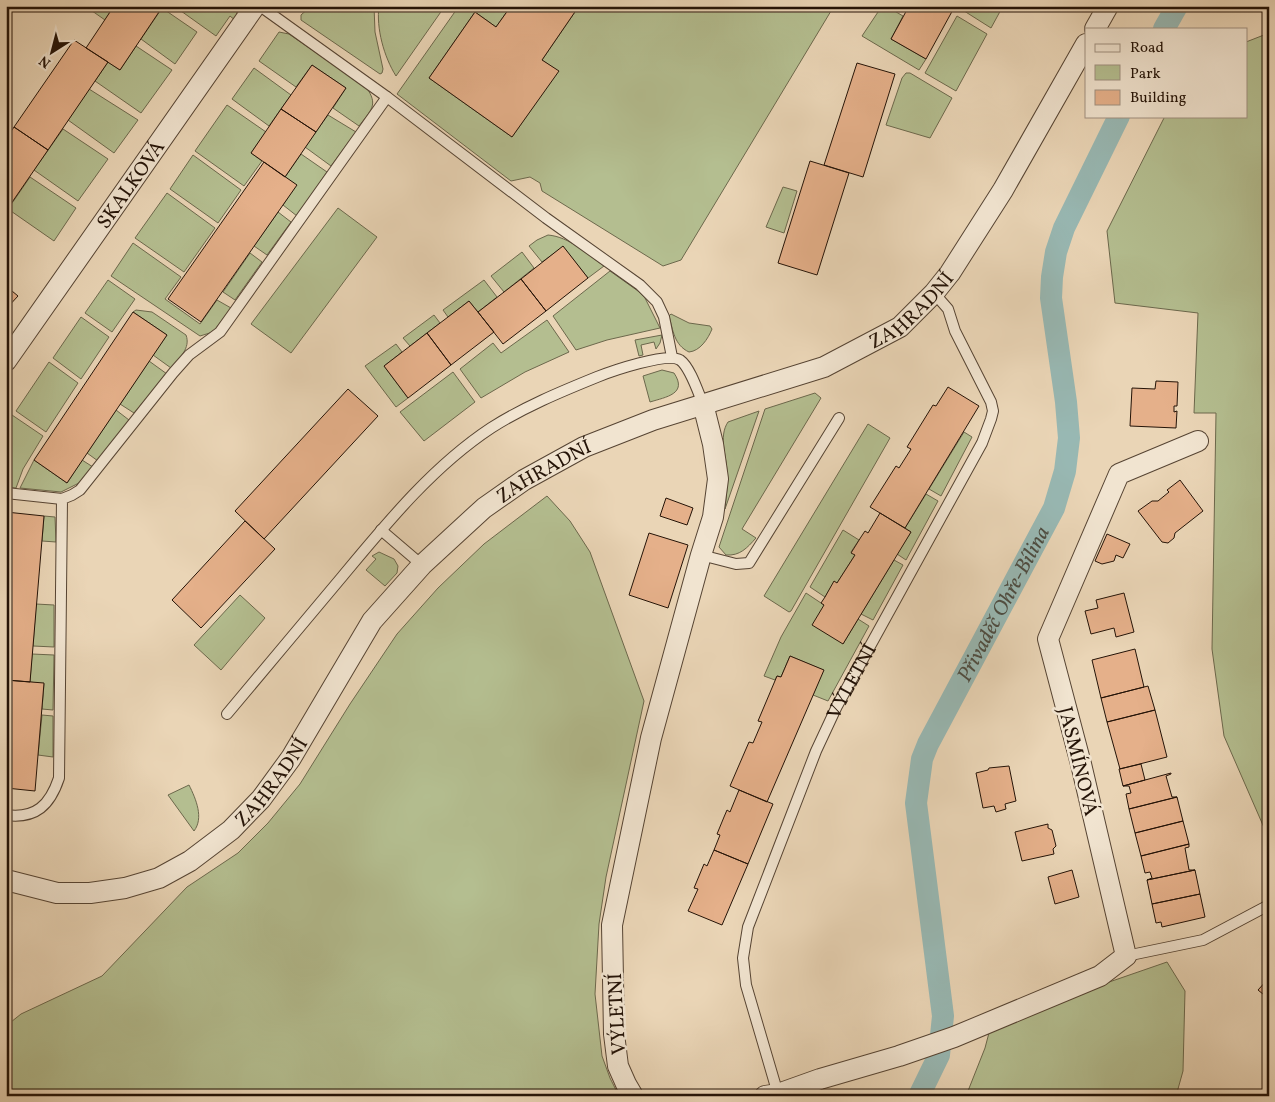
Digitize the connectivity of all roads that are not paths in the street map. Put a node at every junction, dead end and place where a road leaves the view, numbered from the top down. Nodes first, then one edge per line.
1 (255, 6) edge
2 (260, 6) edge
3 (1108, 6) edge
4 (1096, 28) edge
5 (1085, 46) edge
6 (387, 97) junction
7 (934, 293) junction
8 (672, 357) junction
9 (6, 361) edge
10 (702, 404) junction
11 (839, 418) dead end
12 (1198, 441) dead end
13 (6, 493) edge
14 (62, 499) junction
15 (381, 530) junction
16 (701, 555) junction
17 (422, 565) junction
18 (227, 714) dead end
19 (6, 815) edge
20 (6, 880) edge
21 (1269, 905) edge
22 (1126, 956) junction
23 (772, 1095) edge
24 (633, 1096) edge

1 - 9 street, SKALKOVÁ
2 - 6 lane
3 - 4 street
5 - 7 street, ZAHRADNÍ
6 - 8 lane
6 - 14 lane
7 - 10 street, ZAHRADNÍ
7 - 23 lane, VÝLETNÍ
8 - 10 lane
8 - 15 lane
10 - 16 street, VÝLETNÍ
10 - 17 street, ZAHRADNÍ
11 - 16 lane
12 - 22 street, JASMÍNOVÁ
13 - 14 lane
14 - 19 lane
15 - 17 lane
15 - 18 lane
16 - 24 street, VÝLETNÍ
17 - 20 street, ZAHRADNÍ
21 - 22 lane
22 - 23 street

